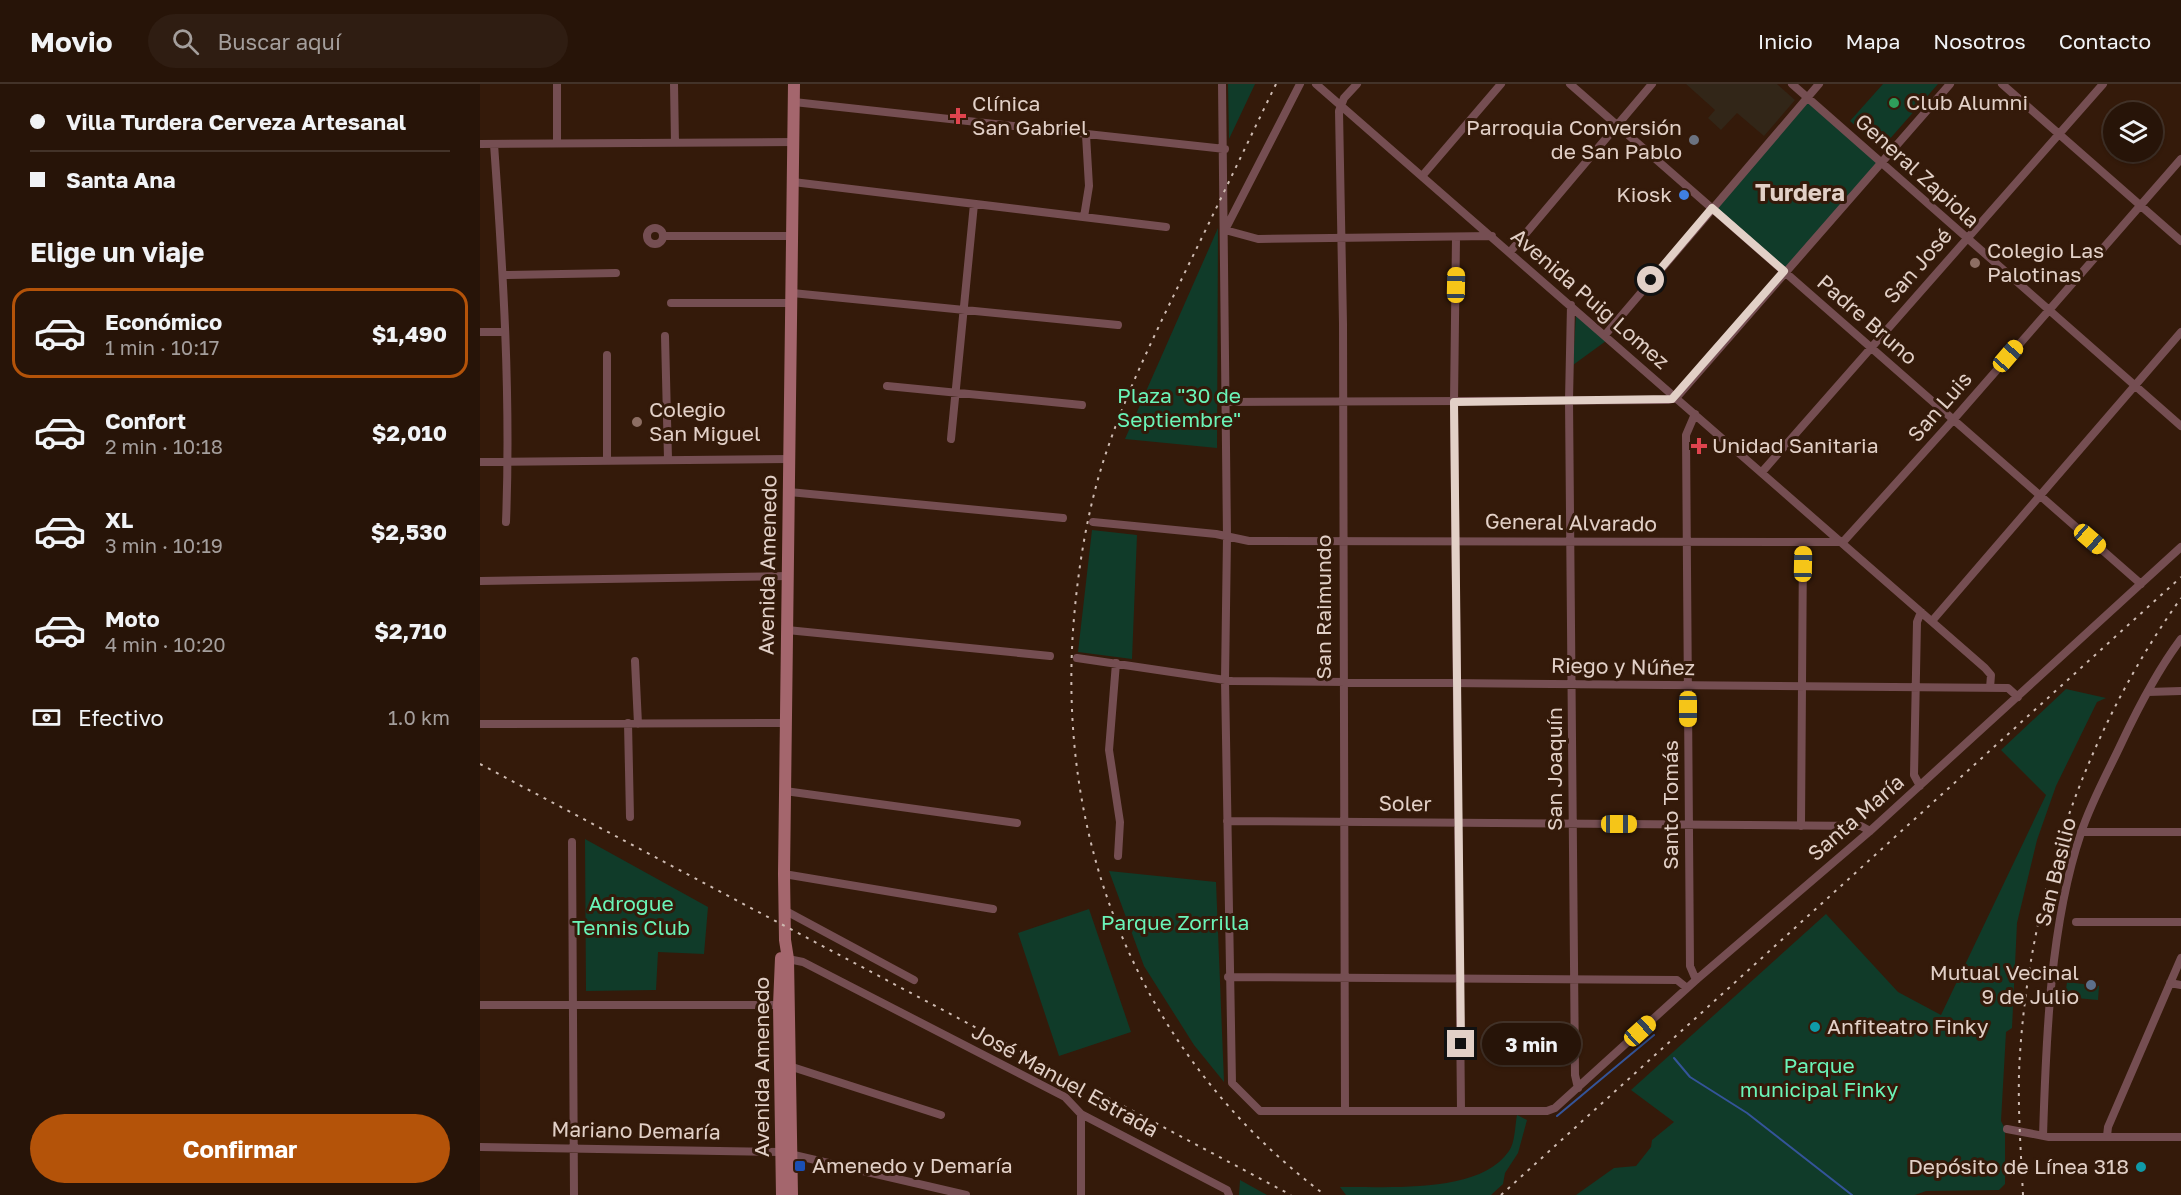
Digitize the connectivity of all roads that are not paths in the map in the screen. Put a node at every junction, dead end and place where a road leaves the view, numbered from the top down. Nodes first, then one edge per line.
1 (557, 84) edge
2 (674, 84) edge
3 (794, 84) edge
4 (1222, 84) edge
5 (1300, 84) edge
6 (1316, 84) edge
7 (1357, 84) edge
8 (1501, 84) edge
9 (1570, 84) edge
10 (1652, 84) edge
11 (1792, 84) edge
12 (1819, 84) edge
13 (1950, 84) edge
14 (2002, 84) edge
15 (2103, 84) edge
16 (1808, 97) junction
17 (794, 102) junction
18 (1341, 105) junction
19 (1616, 125) junction
20 (2057, 132) junction
21 (1086, 135) junction
22 (794, 141) junction
23 (557, 143) junction
24 (675, 143) junction
25 (480, 144) edge
26 (494, 144) junction
27 (1225, 149) junction
28 (2181, 159) edge
29 (1881, 163) junction
30 (1423, 175) junction
31 (793, 182) junction
32 (974, 204) junction
33 (2140, 206) junction
34 (1712, 208) junction
35 (1083, 217) junction
36 (1166, 227) dead end
37 (1225, 230) junction
38 (664, 236) dead end
39 (792, 236) junction
40 (1492, 236) junction
41 (1342, 237) junction
42 (1456, 238) junction
43 (1966, 238) junction
44 (2181, 241) edge
45 (1510, 252) junction
46 (1784, 271) junction
47 (616, 273) dead end
48 (503, 274) junction
49 (792, 298) junction
50 (671, 303) dead end
51 (1571, 305) junction
52 (964, 308) junction
53 (2049, 309) junction
54 (1118, 325) dead end
55 (480, 332) edge
56 (504, 332) junction
57 (2181, 332) edge
58 (1605, 335) junction
59 (665, 336) dead end
60 (1872, 348) junction
61 (607, 355) dead end
62 (2135, 384) junction
63 (887, 386) dead end
64 (956, 393) junction
65 (1676, 398) junction
66 (1569, 400) junction
67 (1342, 401) junction
68 (1224, 402) junction
69 (1454, 402) junction
70 (1082, 405) dead end
71 (1695, 414) junction
72 (1954, 419) junction
73 (2181, 426) edge
74 (951, 439) dead end
75 (668, 459) junction
76 (790, 459) junction
77 (608, 460) junction
78 (480, 462) edge
79 (508, 462) junction
80 (1762, 472) junction
81 (789, 492) junction
82 (2040, 495) junction
83 (1062, 518) dead end
84 (506, 522) dead end
85 (1093, 522) dead end
86 (1227, 537) junction
87 (1342, 539) junction
88 (1457, 540) junction
89 (1571, 540) junction
90 (1686, 542) junction
91 (1843, 542) junction
92 (1803, 543) junction
93 (2181, 547) edge
94 (788, 576) junction
95 (480, 581) edge
96 (2141, 584) junction
97 (1922, 612) junction
98 (1932, 621) junction
99 (787, 630) junction
100 (2181, 639) edge
101 (1050, 656) dead end
102 (1077, 658) dead end
103 (635, 660) dead end
104 (1116, 663) junction
105 (1225, 680) junction
106 (1342, 683) junction
107 (1458, 683) junction
108 (1572, 684) junction
109 (1688, 686) junction
110 (1917, 687) junction
111 (1801, 688) junction
112 (1990, 688) junction
113 (2181, 691) edge
114 (2148, 692) junction
115 (2018, 697) junction
116 (785, 723) junction
117 (480, 724) edge
118 (633, 724) junction
119 (1920, 786) junction
120 (784, 791) junction
121 (630, 817) dead end
122 (1227, 821) junction
123 (1343, 821) junction
124 (1573, 823) junction
125 (1017, 824) dead end
126 (1458, 824) junction
127 (1689, 825) junction
128 (1801, 826) junction
129 (1870, 831) junction
130 (2081, 832) junction
131 (2181, 832) edge
132 (572, 842) dead end
133 (1118, 856) dead end
134 (784, 874) junction
135 (993, 909) dead end
136 (784, 910) junction
137 (2076, 922) dead end
138 (2181, 922) edge
139 (785, 940) junction
140 (2181, 958) edge
141 (788, 959) junction
142 (1228, 977) junction
143 (1345, 977) junction
144 (1461, 977) junction
145 (1576, 978) junction
146 (914, 980) dead end
147 (1696, 980) junction
148 (2170, 983) junction
149 (2181, 985) edge
150 (1687, 988) junction
151 (480, 1005) edge
152 (572, 1005) junction
153 (784, 1005) junction
154 (785, 1065) junction
155 (1578, 1088) junction
156 (1345, 1110) junction
157 (1461, 1110) junction
158 (1081, 1114) junction
159 (940, 1115) dead end
160 (2007, 1129) dead end
161 (2043, 1136) junction
162 (2107, 1136) junction
163 (2181, 1137) edge
164 (480, 1147) edge
165 (573, 1147) junction
166 (786, 1153) junction
167 (1228, 1192) edge
168 (574, 1195) edge
169 (782, 1195) edge
170 (792, 1195) edge
171 (966, 1195) edge
172 (1081, 1195) edge

1 - 23 street
2 - 24 street
3 - 17 street, Avenida Amenedo
4 - 27 street
5 - 37 street
6 - 18 street, Avenida Puig Lomez
7 - 18 street
8 - 30 street
9 - 19 street, Padre Bruno
10 - 19 street
11 - 16 street, General Zapiola
12 - 16 street
13 - 29 street
14 - 20 street
15 - 20 street, San José
16 - 29 street, General Zapiola
16 - 34 street
17 - 21 street
17 - 22 street, Avenida Amenedo
18 - 30 street, Avenida Puig Lomez
18 - 41 street, San Raimundo
19 - 34 street, Padre Bruno
19 - 45 street
20 - 33 street
20 - 43 street, San José
21 - 27 street
21 - 35 street
22 - 24 street
22 - 31 street, Avenida Amenedo
23 - 24 street
23 - 26 street
25 - 26 street
26 - 48 street
27 - 37 street
28 - 33 street, San Luis
29 - 43 street, General Zapiola
29 - 46 street
30 - 40 street, Avenida Puig Lomez
31 - 32 street
31 - 39 street, Avenida Amenedo
32 - 35 street
32 - 52 street
33 - 44 street
33 - 53 street, San Luis
34 - 46 street, Padre Bruno
34 - 58 street
35 - 36 street
37 - 41 street
37 - 68 street
38 - 39 street
39 - 49 street, Avenida Amenedo
40 - 42 street
40 - 45 street, Avenida Puig Lomez
41 - 42 street
41 - 67 street, San Raimundo
42 - 69 street
43 - 53 street, General Zapiola
43 - 60 street, San José
45 - 51 street, Avenida Puig Lomez
46 - 60 street, Padre Bruno
46 - 65 street
47 - 48 street
48 - 56 street
49 - 50 street
49 - 52 street
49 - 76 street, Avenida Amenedo
51 - 58 street, Avenida Puig Lomez
51 - 66 street, San Joaquín
52 - 54 street
52 - 64 street
53 - 62 street, General Zapiola
53 - 72 street, San Luis
55 - 56 street
56 - 79 street
57 - 62 street
58 - 65 street, Avenida Puig Lomez
59 - 75 street
60 - 72 street, Padre Bruno
60 - 80 street, San José
61 - 77 street
62 - 73 street, General Zapiola
62 - 82 street
63 - 64 street
64 - 70 street
64 - 74 street
65 - 66 street
65 - 71 street, Avenida Puig Lomez
66 - 69 street
66 - 89 street, San Joaquín
67 - 68 street
67 - 69 street
67 - 87 street, San Raimundo
68 - 86 street
69 - 88 street
71 - 80 street, Avenida Puig Lomez
71 - 90 street, Santo Tomás
72 - 82 street, Padre Bruno
72 - 91 street, San Luis
75 - 76 street
75 - 77 street
76 - 81 street, Avenida Amenedo
77 - 79 street
78 - 79 street
79 - 84 street
80 - 91 street, Avenida Puig Lomez
81 - 83 street
81 - 94 street, Avenida Amenedo
82 - 96 street, Padre Bruno
82 - 98 street
85 - 86 street, General Alvarado
86 - 87 street, General Alvarado
86 - 105 street
87 - 88 street, General Alvarado
87 - 106 street, San Raimundo
88 - 89 street, General Alvarado
88 - 107 street
89 - 90 street, General Alvarado
89 - 108 street, San Joaquín
90 - 92 street, General Alvarado
90 - 109 street, Santo Tomás
91 - 92 street, General Alvarado
91 - 97 street, Avenida Puig Lomez
92 - 111 street
93 - 96 street, Santa María
94 - 95 street
94 - 99 street, Avenida Amenedo
96 - 115 street, Santa María
97 - 98 street, Avenida Puig Lomez
97 - 110 street
98 - 112 street, Avenida Puig Lomez
99 - 101 street
99 - 116 street, Avenida Amenedo
100 - 114 street, San Basilio
102 - 104 street, Riego y Núñez
103 - 118 street
104 - 105 street, Riego y Núñez
104 - 133 street
105 - 106 street, Riego y Núñez
105 - 122 street
106 - 107 street, Riego y Núñez
106 - 123 street, San Raimundo
107 - 108 street, Riego y Núñez
107 - 126 street
108 - 109 street, Riego y Núñez
108 - 124 street, San Joaquín
109 - 111 street, Riego y Núñez
109 - 127 street, Santo Tomás
110 - 111 street, Riego y Núñez
110 - 112 street, Riego y Núñez
110 - 119 street
111 - 128 street
112 - 115 street, Riego y Núñez
113 - 114 street
114 - 130 street, San Basilio
115 - 119 street, Santa María
116 - 118 street
116 - 120 street, Avenida Amenedo
117 - 118 street
118 - 121 street
119 - 129 street, Santa María
120 - 125 street
120 - 134 street, Avenida Amenedo
122 - 123 street, Soler
122 - 142 street
123 - 126 street, Soler
123 - 143 street, San Raimundo
124 - 126 street, Soler
124 - 127 street, Soler
124 - 145 street, San Joaquín
126 - 144 street
127 - 128 street, Soler
127 - 147 street, Santo Tomás
128 - 129 street, Soler
129 - 147 street, Santa María
130 - 131 street
130 - 161 street, San Basilio
132 - 152 street
134 - 135 street
134 - 136 street, Avenida Amenedo
136 - 139 street, Avenida Amenedo
136 - 146 street
137 - 138 street
139 - 141 street, Avenida Amenedo
139 - 153 street, Avenida Amenedo
140 - 148 street
141 - 153 street, Avenida Amenedo
141 - 158 street, José Manuel Estrada
142 - 143 street
142 - 156 street
143 - 144 street
143 - 156 street, San Raimundo
144 - 145 street
144 - 157 street
145 - 150 street
145 - 155 street, San Joaquín
147 - 150 street, Santa María
148 - 149 street
148 - 162 street
150 - 155 street, Santa María
151 - 152 street
152 - 153 street
152 - 165 street
153 - 154 street, Avenida Amenedo
154 - 159 street
154 - 166 street, Avenida Amenedo
155 - 157 street, Santa María
156 - 157 street
158 - 167 street, José Manuel Estrada
158 - 172 street
160 - 161 street
161 - 162 street
162 - 163 street
164 - 165 street, Mariano Demaría
165 - 166 street, Mariano Demaría
165 - 168 street
166 - 169 street, Avenida Amenedo
166 - 170 street, Avenida Amenedo
166 - 171 street, Mariano Demaría

